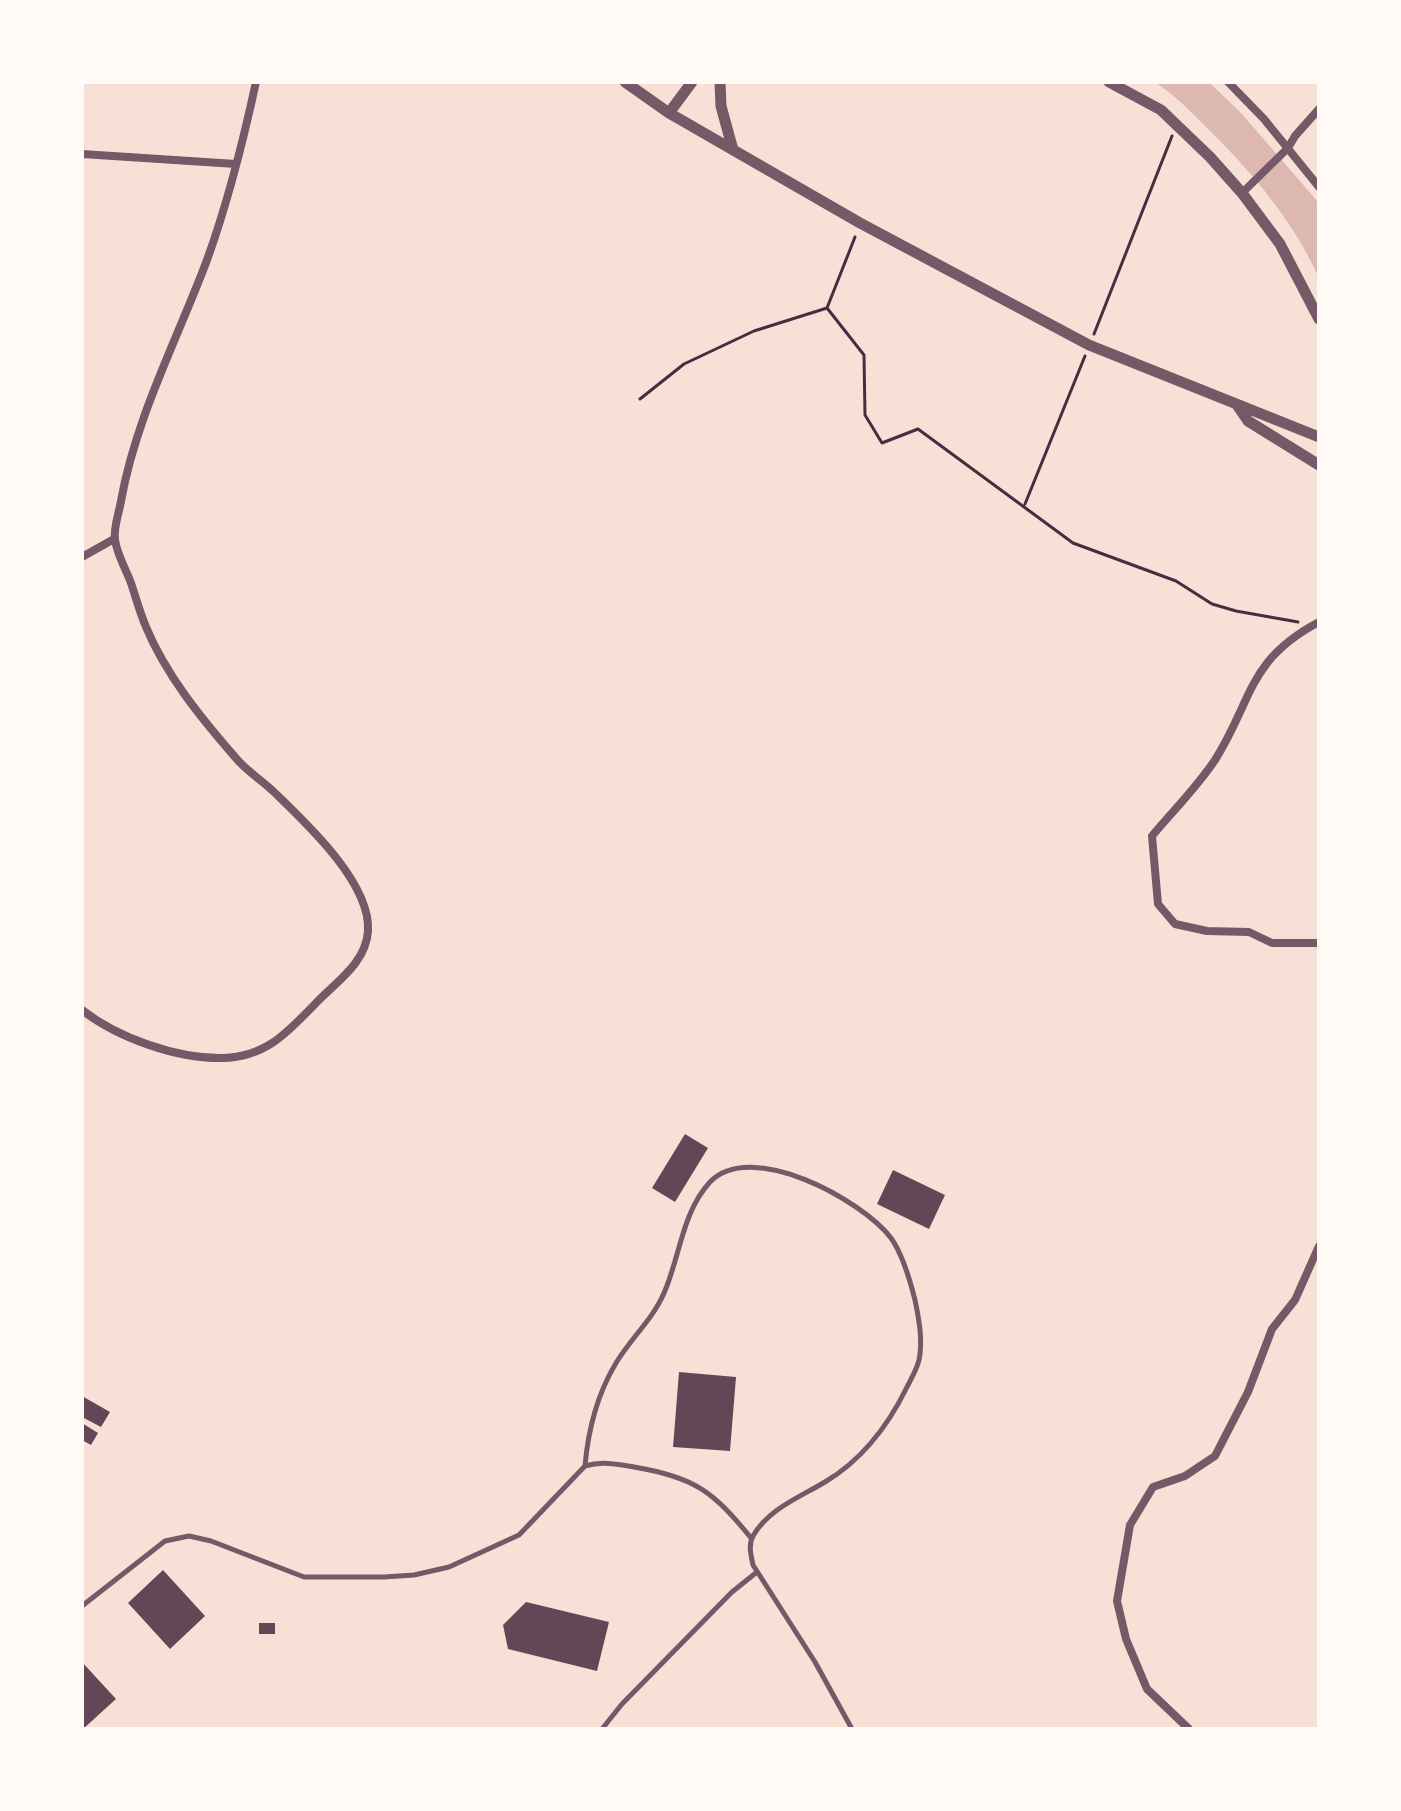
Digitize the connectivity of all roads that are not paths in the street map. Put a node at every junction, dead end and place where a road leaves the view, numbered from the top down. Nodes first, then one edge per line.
1 (256, 82) edge
2 (625, 82) edge
3 (692, 82) edge
4 (720, 82) edge
5 (1109, 82) edge
6 (1228, 82) edge
7 (1129, 86) edge
8 (1319, 109) edge
9 (669, 113) junction
10 (733, 150) junction
11 (1285, 151) junction
12 (82, 154) edge
13 (236, 164) junction
14 (1319, 187) edge
15 (1246, 189) junction
16 (1319, 319) edge
17 (1236, 405) junction
18 (1319, 437) edge
19 (1319, 465) edge
20 (114, 539) junction
21 (82, 557) edge
22 (1316, 623) edge
23 (1319, 943) edge
24 (82, 1010) edge
25 (1319, 1246) edge
26 (585, 1466) junction
27 (751, 1538) junction
28 (757, 1572) junction
29 (82, 1606) edge
30 (602, 1729) edge
31 (852, 1729) edge
32 (1189, 1729) edge

1 - 13 street
2 - 9 street
3 - 9 street
4 - 10 street
5 - 7 street
6 - 11 street
7 - 15 street
8 - 11 street
9 - 10 street
10 - 17 street
11 - 14 street
11 - 15 street
12 - 13 street
13 - 20 street
15 - 16 street
17 - 18 street
17 - 19 street
20 - 21 street
20 - 24 street
22 - 23 street
25 - 32 street
26 - 27 lane
26 - 27 lane
26 - 29 lane
27 - 28 lane
28 - 30 lane
28 - 31 lane

